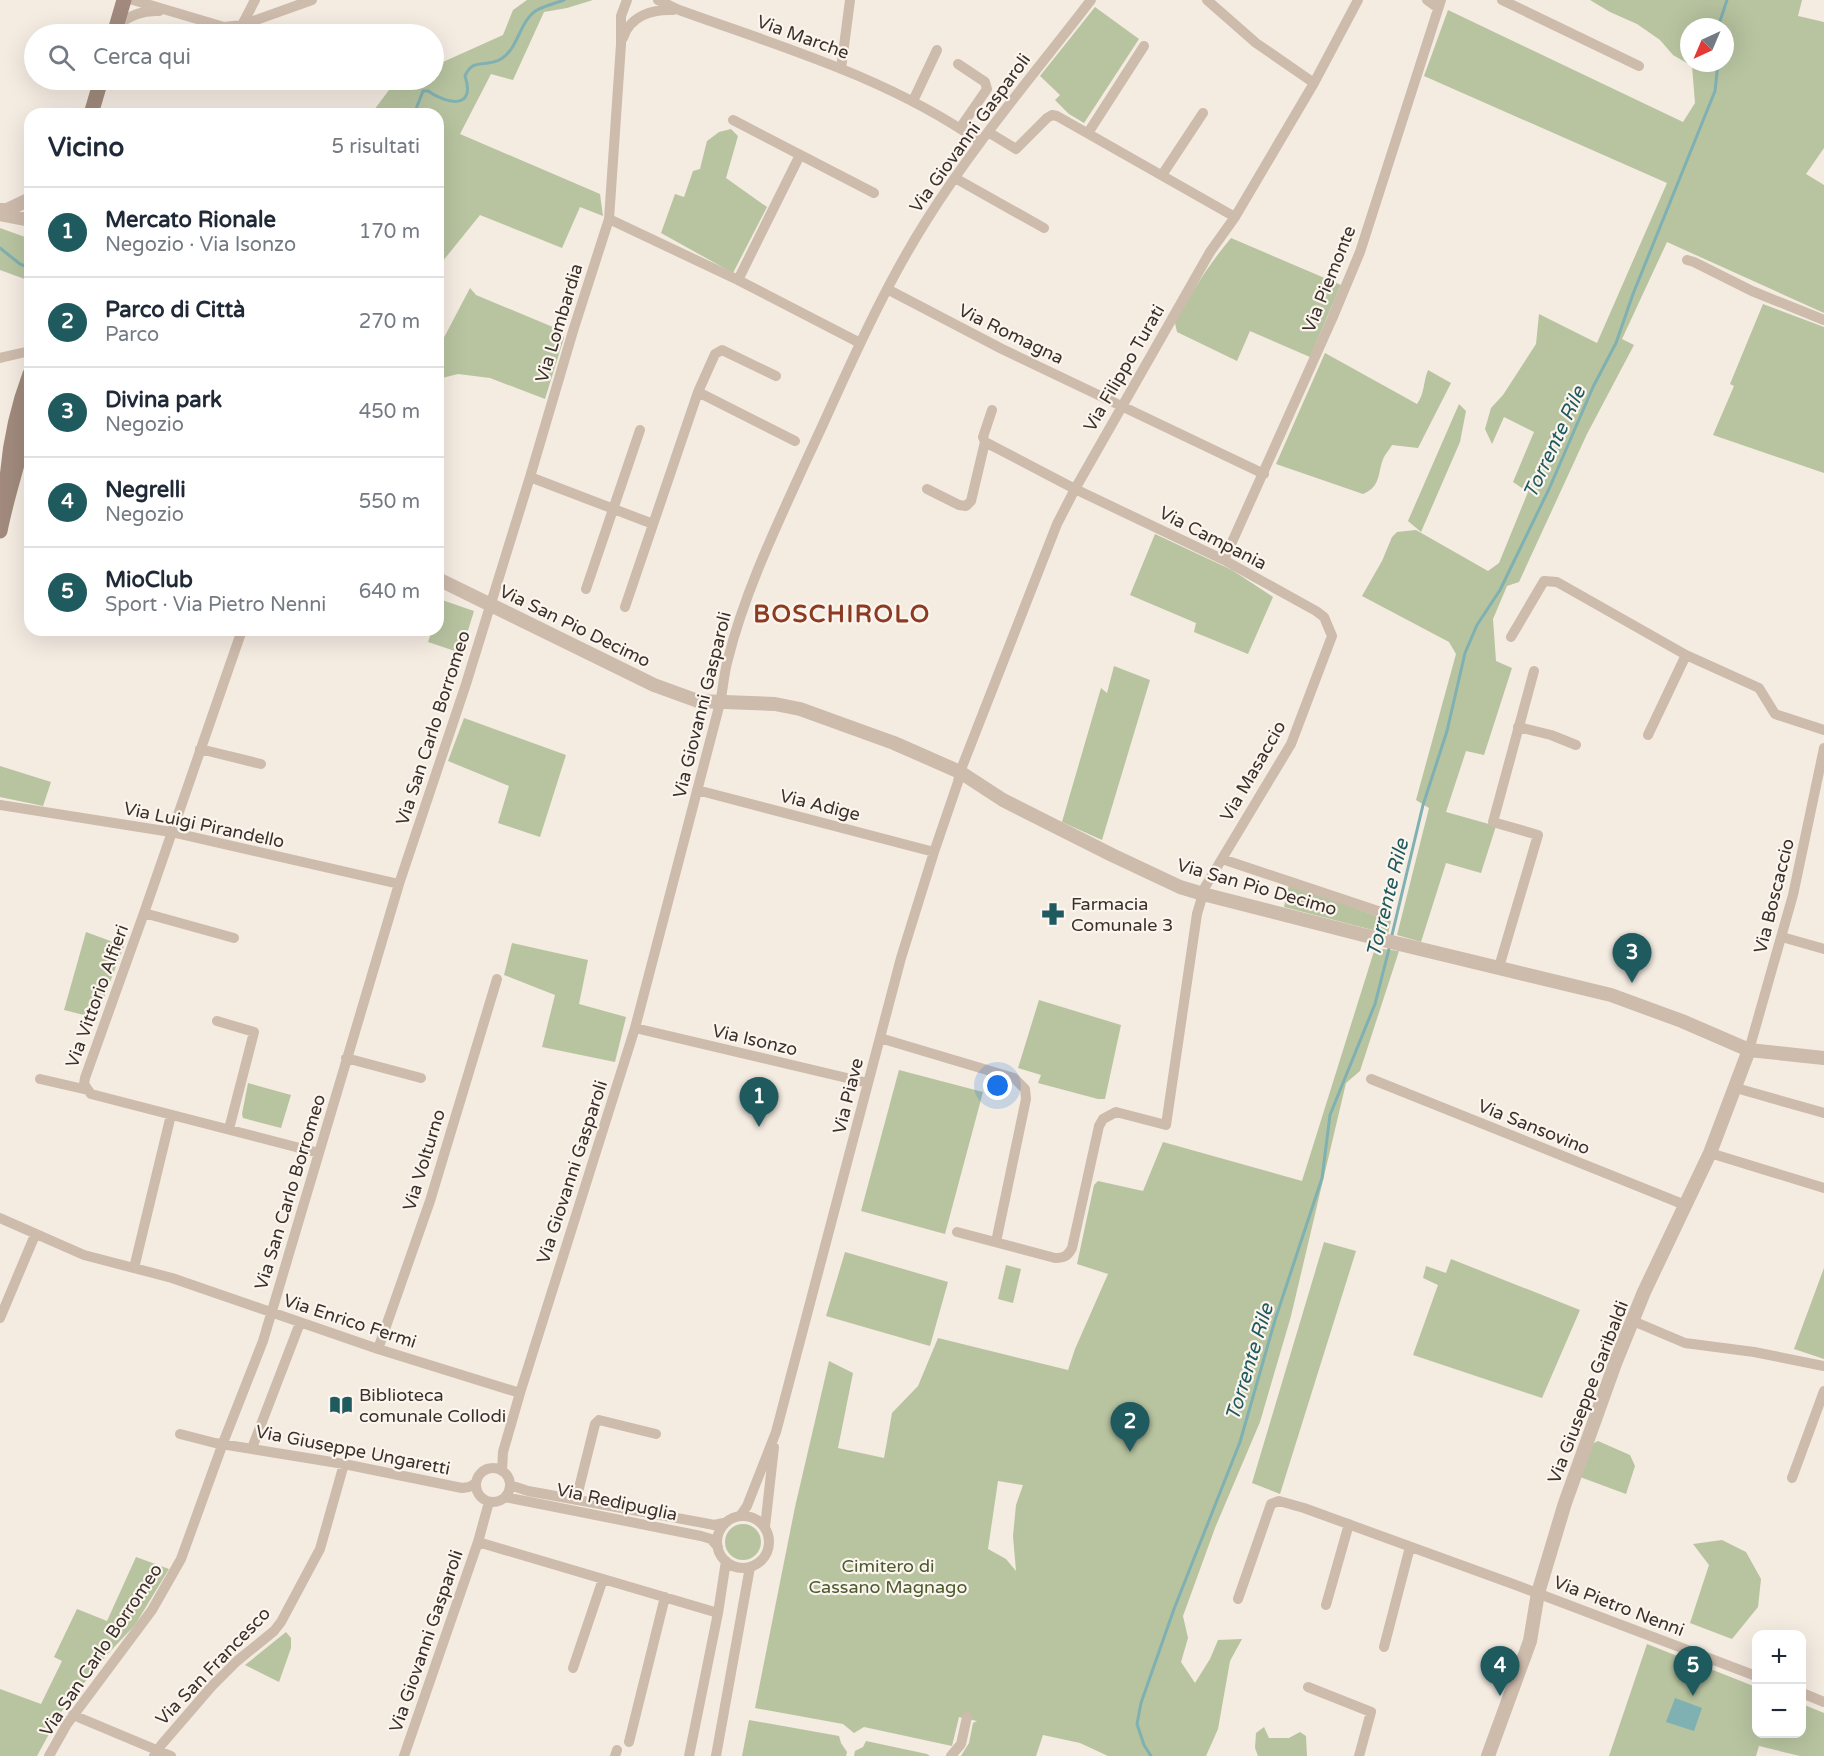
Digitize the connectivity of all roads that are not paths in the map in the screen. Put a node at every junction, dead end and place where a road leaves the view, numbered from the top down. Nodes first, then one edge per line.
1 (124, 0) edge
2 (133, 0) edge
3 (255, 0) edge
4 (312, 0) edge
5 (627, 0) edge
6 (658, 0) edge
7 (850, 0) edge
8 (1091, 0) edge
9 (1207, 0) edge
10 (1358, 0) edge
11 (1427, 0) edge
12 (1502, 0) edge
13 (1440, 4) edge
14 (679, 10) junction
15 (171, 11) junction
16 (117, 24) edge
17 (122, 24) edge
18 (214, 24) edge
19 (243, 24) edge
20 (245, 24) edge
21 (621, 44) junction
22 (1144, 46) dead end
23 (938, 50) dead end
24 (958, 64) dead end
25 (1639, 66) dead end
26 (841, 69) junction
27 (1314, 83) junction
28 (98, 90) edge
29 (913, 100) junction
30 (93, 108) edge
31 (1203, 113) dead end
32 (733, 120) dead end
33 (960, 128) junction
34 (988, 132) junction
35 (1088, 133) junction
36 (980, 142) junction
37 (800, 155) junction
38 (1162, 175) junction
39 (955, 178) junction
40 (874, 193) dead end
41 (24, 202) edge
42 (0, 212) edge
43 (1235, 216) junction
44 (24, 218) edge
45 (609, 219) junction
46 (1044, 228) dead end
47 (1687, 260) dead end
48 (738, 280) junction
49 (887, 290) junction
50 (1824, 320) edge
51 (860, 343) junction
52 (24, 352) edge
53 (0, 358) edge
54 (776, 376) dead end
55 (698, 392) junction
56 (24, 396) edge
57 (1121, 406) junction
58 (992, 410) dead end
59 (24, 421) edge
60 (15, 429) junction
61 (640, 430) dead end
62 (24, 440) edge
63 (795, 441) dead end
64 (986, 442) junction
65 (24, 449) edge
66 (20, 456) junction
67 (1264, 474) junction
68 (530, 477) junction
69 (927, 489) dead end
70 (1075, 489) junction
71 (6, 500) junction
72 (614, 509) junction
73 (653, 524) junction
74 (0, 531) edge
75 (1224, 560) junction
76 (444, 582) edge
77 (586, 589) dead end
78 (491, 604) junction
79 (625, 607) dead end
80 (1329, 626) joint
81 (240, 636) edge
82 (1511, 638) dead end
83 (1686, 655) junction
84 (1534, 671) dead end
85 (720, 704) junction
86 (1518, 727) junction
87 (1824, 730) edge
88 (1648, 735) dead end
89 (1576, 745) dead end
90 (1824, 748) edge
91 (201, 749) junction
92 (261, 764) dead end
93 (1822, 771) edge
94 (960, 772) junction
95 (697, 790) junction
96 (0, 805) edge
97 (171, 832) junction
98 (934, 852) junction
99 (1222, 859) junction
100 (399, 884) junction
101 (1203, 894) junction
102 (144, 913) junction
103 (1384, 913) dead end
104 (1782, 937) junction
105 (234, 938) dead end
106 (1824, 949) edge
107 (1499, 967) junction
108 (496, 979) dead end
109 (217, 1021) dead end
110 (635, 1028) junction
111 (880, 1038) junction
112 (1749, 1050) junction
113 (346, 1058) junction
114 (1824, 1058) edge
115 (40, 1078) dead end
116 (421, 1078) dead end
117 (1371, 1079) dead end
118 (868, 1083) junction
119 (1736, 1088) junction
120 (88, 1090) junction
121 (1824, 1113) edge
122 (171, 1114) junction
123 (230, 1129) junction
124 (319, 1153) junction
125 (1710, 1153) junction
126 (1824, 1188) edge
127 (1685, 1205) junction
128 (0, 1218) edge
129 (957, 1232) dead end
130 (35, 1235) junction
131 (996, 1242) junction
132 (134, 1268) junction
133 (272, 1313) junction
134 (0, 1318) edge
135 (1633, 1321) junction
136 (300, 1323) junction
137 (378, 1349) junction
138 (1824, 1366) edge
139 (1824, 1390) edge
140 (520, 1393) junction
141 (776, 1432) junction
142 (180, 1434) dead end
143 (656, 1434) dead end
144 (223, 1443) junction
145 (252, 1448) junction
146 (344, 1464) junction
147 (497, 1470) junction
148 (1792, 1478) dead end
149 (476, 1483) junction
150 (510, 1485) junction
151 (505, 1497) junction
152 (576, 1500) junction
153 (489, 1502) junction
154 (740, 1516) junction
155 (724, 1523) junction
156 (1349, 1524) junction
157 (765, 1527) junction
158 (478, 1542) junction
159 (718, 1547) junction
160 (1410, 1547) junction
161 (726, 1561) junction
162 (750, 1567) junction
163 (603, 1579) junction
164 (1538, 1593) junction
165 (665, 1597) junction
166 (1238, 1599) dead end
167 (1326, 1605) dead end
168 (718, 1613) junction
169 (1384, 1647) dead end
170 (573, 1668) dead end
171 (1752, 1674) edge
172 (1308, 1687) dead end
173 (1806, 1695) edge
174 (1824, 1702) edge
175 (73, 1715) junction
176 (967, 1717) dead end
177 (629, 1742) dead end
178 (156, 1753) edge
179 (49, 1756) edge
180 (171, 1756) edge
181 (404, 1756) edge
182 (689, 1756) edge
183 (716, 1756) edge
184 (951, 1756) edge
185 (1359, 1756) edge
186 (1488, 1756) edge

1 - 16 main road
2 - 15 street
3 - 19 street
4 - 20 street
5 - 21 street
6 - 14 street, Via Marche
7 - 26 street
8 - 34 street, Via Giovanni Gasparoli
9 - 27 street
10 - 27 street, Via Filippo Turati
11 - 13 street
12 - 25 street
13 - 67 street, Via Piemonte
14 - 21 street, Via Marche
14 - 26 street, Via Marche
15 - 17 street
15 - 18 street
21 - 45 street, Via Lombardia
22 - 35 street
23 - 29 street
24 - 33 street
26 - 29 street, Via Marche
27 - 43 street, Via Filippo Turati
28 - 30 main road
29 - 33 street, Via Marche
31 - 38 street
32 - 37 street
33 - 36 street, Via Marche
34 - 35 street
34 - 36 street, Via Giovanni Gasparoli
35 - 38 street
36 - 39 street, Via Giovanni Gasparoli
37 - 40 street
37 - 48 street
38 - 43 street
39 - 46 street
39 - 49 street, Via Giovanni Gasparoli
41 - 42 street
42 - 44 street
43 - 57 street, Via Filippo Turati
45 - 48 street
45 - 68 street, Via Lombardia
47 - 50 street
48 - 51 street
49 - 51 street, Via Giovanni Gasparoli
49 - 57 street, Via Romagna
51 - 85 street, Via Giovanni Gasparoli
52 - 53 street
54 - 55 street
55 - 63 street
55 - 73 street
56 - 60 main road
57 - 67 street, Via Romagna
57 - 70 street, Via Filippo Turati
58 - 64 street
59 - 60 street
60 - 71 main road
61 - 72 street
62 - 66 main road
64 - 69 street
64 - 70 street, Via Campania
65 - 66 street
66 - 71 main road
67 - 75 street, Via Piemonte
68 - 72 street
68 - 78 street, Via Lombardia
70 - 75 street, Via Campania
70 - 94 street, Via Filippo Turati
71 - 74 main road
72 - 73 street
72 - 77 street
73 - 79 street
75 - 80 street, Via Campania
76 - 78 street, Via San Pio Decimo
78 - 85 street, Via San Pio Decimo
78 - 100 street, Via San Carlo Borromeo
80 - 99 street, Via Masaccio
81 - 91 street, Via Vittorio Alfieri
82 - 83 street
83 - 87 street
83 - 88 street
84 - 86 street
85 - 94 street, Via San Pio Decimo
85 - 95 street, Via Giovanni Gasparoli
86 - 89 street
86 - 107 street
90 - 93 street, Via Boscaccio
91 - 92 street
91 - 97 street, Via Vittorio Alfieri
93 - 104 street, Via Boscaccio
94 - 98 street, Via Piave
94 - 101 street, Via San Pio Decimo
95 - 98 street, Via Adige
95 - 110 street, Via Giovanni Gasparoli
96 - 97 street, Via Luigi Pirandello
97 - 100 street, Via Luigi Pirandello
97 - 102 street, Via Vittorio Alfieri
98 - 111 street, Via Piave
99 - 101 street, Via Masaccio
99 - 103 street
100 - 113 street, Via San Carlo Borromeo
101 - 107 street, Via San Pio Decimo
101 - 131 street, Via Masaccio
102 - 105 street, Via Vittorio Alfieri
102 - 120 street, Via Vittorio Alfieri
104 - 106 street
104 - 112 street, Via Boscaccio
107 - 112 street, Via San Pio Decimo
108 - 137 street, Via Volturno
109 - 123 street
110 - 118 street, Via Isonzo
110 - 140 street, Via Giovanni Gasparoli
111 - 118 street, Via Piave
111 - 131 street
112 - 114 street, Via San Pio Decimo
112 - 119 street, Via Giuseppe Garibaldi
113 - 116 street
113 - 124 street, Via San Carlo Borromeo
115 - 120 street
117 - 127 street, Via Sansovino
118 - 141 street, Via Piave
119 - 121 street
119 - 125 street, Via Giuseppe Garibaldi
120 - 122 street
122 - 123 street
122 - 132 street
123 - 124 street
124 - 133 street, Via San Carlo Borromeo
125 - 126 street
125 - 127 street, Via Giuseppe Garibaldi
127 - 135 street, Via Giuseppe Garibaldi
128 - 130 street, Via Enrico Fermi
129 - 131 street
130 - 132 street, Via Enrico Fermi
130 - 134 street
132 - 133 street, Via Enrico Fermi
133 - 136 street, Via Enrico Fermi
133 - 144 street, Via San Carlo Borromeo
135 - 138 street
135 - 164 street, Via Giuseppe Garibaldi
136 - 137 street, Via Enrico Fermi
136 - 145 street
137 - 140 street, Via Enrico Fermi
139 - 148 street
140 - 147 street, Via Giovanni Gasparoli
141 - 154 street, Via Piave
141 - 157 street, Via Piave
142 - 144 street, Via Giuseppe Ungaretti
143 - 152 street, Via Redipuglia
144 - 145 street, Via Giuseppe Ungaretti
144 - 175 street, Via San Carlo Borromeo
145 - 146 street, Via Giuseppe Ungaretti
146 - 149 street, Via Giuseppe Ungaretti
146 - 178 street, Via San Francesco
147 - 149 street
147 - 150 street
149 - 153 street
150 - 151 street
150 - 152 street, Via Redipuglia
151 - 153 street
151 - 159 street, Via Redipuglia
152 - 155 street, Via Redipuglia
153 - 158 street, Via Giovanni Gasparoli
154 - 155 street
154 - 157 street
155 - 159 street
156 - 160 street, Via Pietro Nenni
156 - 166 street, Via Pietro Nenni
156 - 167 street
157 - 162 street
158 - 163 street
158 - 181 street, Via Giovanni Gasparoli
159 - 161 street
160 - 164 street, Via Pietro Nenni
160 - 169 street
161 - 162 street
161 - 168 street
162 - 183 street
163 - 165 street
163 - 170 street
164 - 171 street, Via Pietro Nenni
164 - 186 street, Via Giuseppe Garibaldi
165 - 168 street
165 - 177 street
168 - 182 street
172 - 185 street
173 - 174 street
175 - 178 street
175 - 179 street, Via San Carlo Borromeo
176 - 184 street
178 - 180 street

